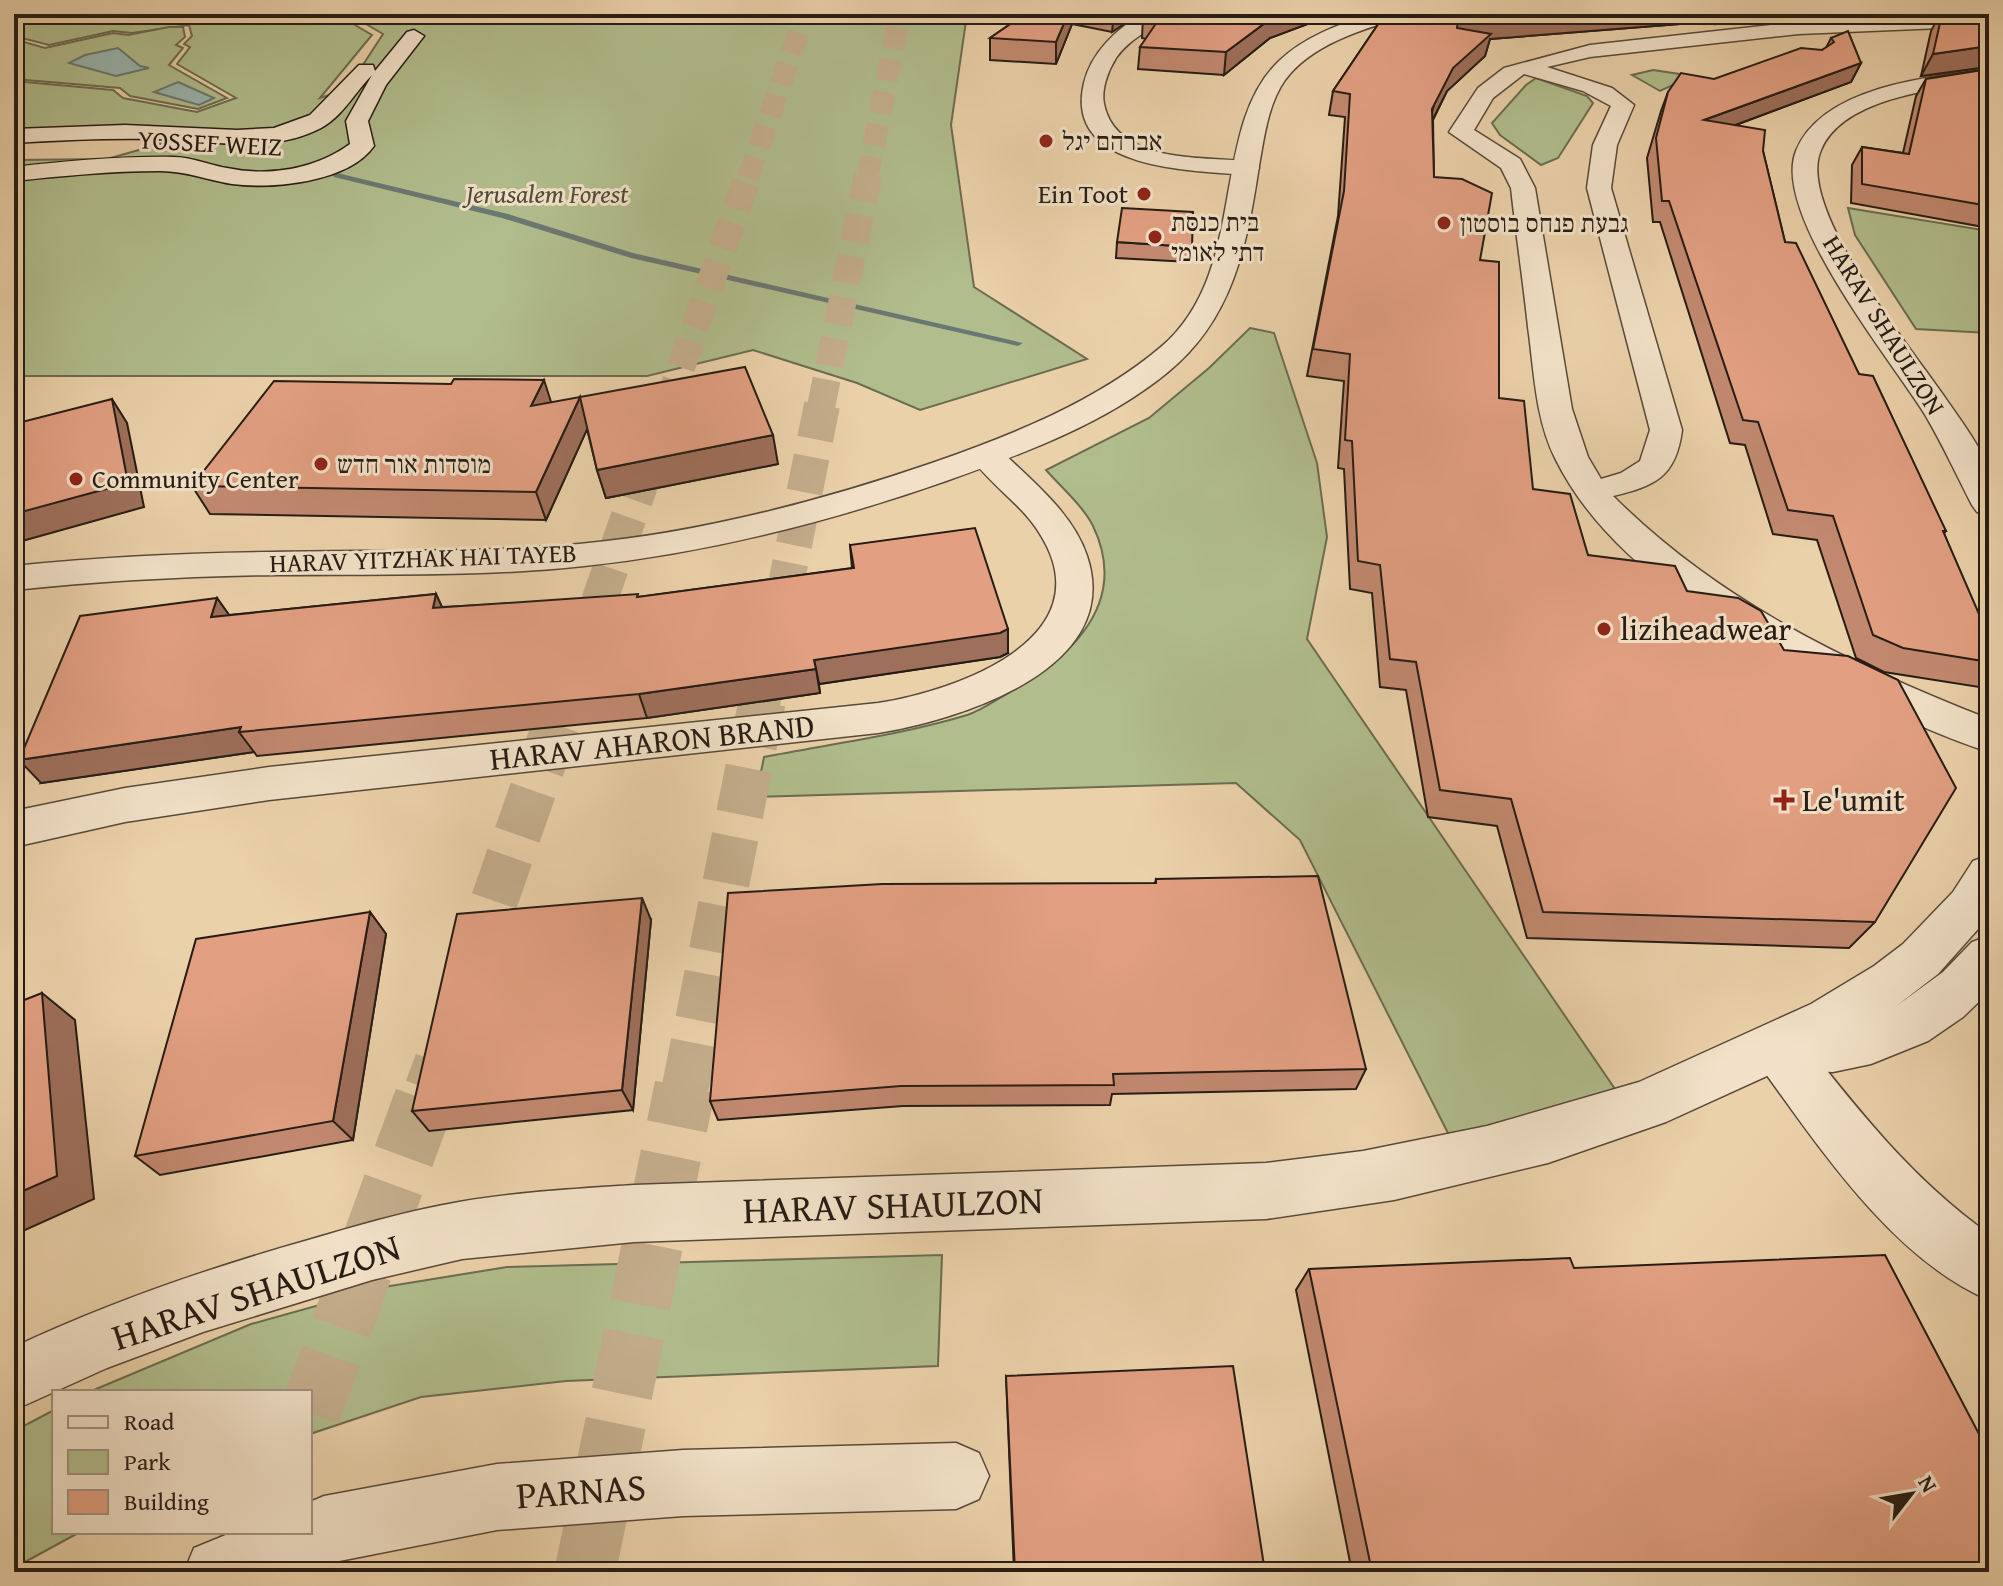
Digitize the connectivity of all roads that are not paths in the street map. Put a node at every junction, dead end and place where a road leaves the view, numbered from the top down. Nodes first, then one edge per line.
1 (1157, 14) edge
2 (1393, 14) edge
3 (1989, 20) edge
4 (1756, 54) dead end
5 (1522, 67) junction
6 (1989, 76) edge
7 (1580, 85) junction
8 (14, 136) edge
9 (1247, 168) junction
10 (14, 174) edge
11 (987, 456) junction
12 (1593, 491) junction
13 (1989, 505) edge
14 (14, 578) edge
15 (1989, 736) edge
16 (14, 829) edge
17 (1989, 874) edge
18 (1989, 957) edge
19 (1776, 1046) junction
20 (1989, 1270) edge
21 (14, 1379) edge
22 (956, 1476) dead end
23 (218, 1572) edge

1 - 9 street
2 - 9 street, HARAV YITZHAK HAI TAYEB
3 - 5 street
4 - 7 street
5 - 7 street
5 - 12 street
6 - 13 street, HARAV SHAULZON
7 - 12 street
8 - 10 street, YOSSEF WEIZ
9 - 11 street, HARAV YITZHAK HAI TAYEB
11 - 14 street, HARAV YITZHAK HAI TAYEB
11 - 16 street, HARAV AHARON BRAND
12 - 15 street
17 - 19 street, HARAV SHAULZON
18 - 19 street, HARAV SHAULZON
19 - 20 street
19 - 21 street, HARAV SHAULZON
22 - 23 street, PARNAS

